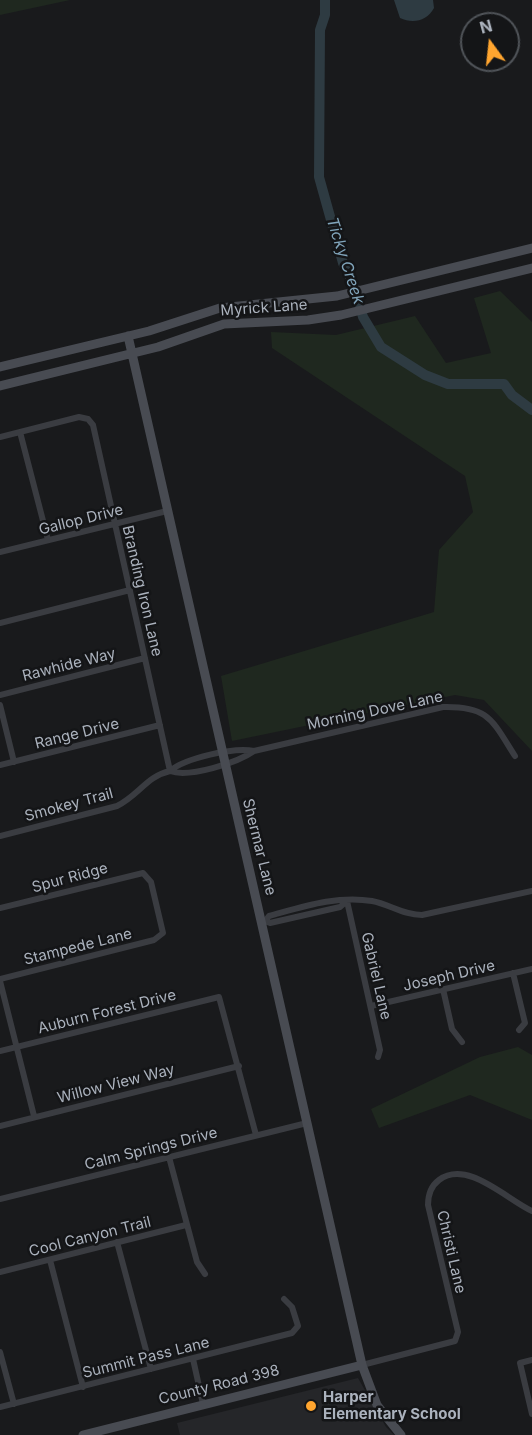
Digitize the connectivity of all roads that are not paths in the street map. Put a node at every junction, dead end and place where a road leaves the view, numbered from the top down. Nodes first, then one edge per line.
1 (532, 248) edge
2 (532, 268) edge
3 (128, 336) junction
4 (132, 353) junction
5 (0, 368) edge
6 (0, 386) edge
7 (20, 432) junction
8 (0, 436) edge
9 (167, 511) junction
10 (115, 524) junction
11 (48, 540) junction
12 (0, 552) edge
13 (130, 590) junction
14 (0, 623) edge
15 (145, 658) junction
16 (0, 695) edge
17 (0, 705) edge
18 (160, 725) junction
19 (254, 751) junction
20 (221, 753) junction
21 (515, 756) dead end
22 (15, 762) junction
23 (0, 765) edge
24 (224, 765) junction
25 (170, 771) junction
26 (0, 836) edge
27 (532, 891) edge
28 (347, 901) junction
29 (0, 908) edge
30 (264, 920) junction
31 (161, 936) joint
32 (532, 969) edge
33 (513, 973) junction
34 (0, 980) edge
35 (443, 989) junction
36 (370, 1006) junction
37 (519, 1030) dead end
38 (462, 1042) dead end
39 (17, 1047) junction
40 (0, 1052) edge
41 (378, 1057) dead end
42 (238, 1066) junction
43 (34, 1116) junction
44 (308, 1123) junction
45 (0, 1126) edge
46 (256, 1134) junction
47 (169, 1157) junction
48 (0, 1199) edge
49 (532, 1211) edge
50 (186, 1225) junction
51 (117, 1242) junction
52 (50, 1260) junction
53 (0, 1272) edge
54 (205, 1274) dead end
55 (284, 1299) dead end
56 (0, 1352) edge
57 (193, 1359) junction
58 (532, 1360) edge
59 (362, 1365) junction
60 (151, 1370) junction
61 (83, 1387) junction
62 (14, 1404) junction
63 (204, 1404) junction
64 (0, 1407) edge
65 (532, 1414) edge
66 (82, 1435) edge
67 (401, 1435) edge

1 - 3 street, Myrick Lane
2 - 4 street, Myrick Lane
3 - 4 street, Shermar Lane
3 - 5 street, Myrick Lane
4 - 6 street, Myrick Lane
4 - 9 street, Shermar Lane
7 - 8 street
7 - 10 street, Branding Iron Lane
7 - 11 street
9 - 10 street, Gallop Drive
9 - 20 street, Shermar Lane
10 - 11 street, Gallop Drive
10 - 13 street, Branding Iron Lane
11 - 12 street, Gallop Drive
13 - 14 street
13 - 15 street, Branding Iron Lane
15 - 16 street, Rawhide Way
15 - 18 street, Branding Iron Lane
17 - 22 street
18 - 22 street, Range Drive
18 - 25 street, Branding Iron Lane
19 - 20 street, Morning Dove Lane
19 - 21 street, Morning Dove Lane
19 - 24 street, Morning Dove Lane
20 - 24 street, Shermar Lane
20 - 25 street, Smokey Trail
22 - 23 street, Range Drive
24 - 25 street, Smokey Trail
24 - 30 street, Shermar Lane
25 - 26 street, Smokey Trail
27 - 28 street
28 - 30 street
28 - 36 street, Gabriel Lane
29 - 31 street, Spur Ridge
30 - 44 street, Shermar Lane
31 - 34 street, Stampede Lane
32 - 33 street, Joseph Drive
33 - 35 street, Joseph Drive
33 - 37 street
34 - 39 street
35 - 36 street, Joseph Drive
35 - 38 street
36 - 41 street, Gabriel Lane
39 - 40 street, Auburn Forest Drive
39 - 42 street, Auburn Forest Drive
39 - 43 street
42 - 43 street, Willow View Way
42 - 46 street
43 - 45 street, Willow View Way
44 - 46 street, Calm Springs Drive
44 - 59 street, Shermar Lane
46 - 47 street, Calm Springs Drive
47 - 48 street, Calm Springs Drive
47 - 50 street
49 - 59 street, Christi Lane
50 - 51 street, Cool Canyon Trail
50 - 54 street
51 - 52 street, Cool Canyon Trail
51 - 60 street
52 - 53 street, Cool Canyon Trail
52 - 61 street
55 - 57 street, Summit Pass Lane
56 - 62 street
57 - 60 street, Summit Pass Lane
57 - 63 street
58 - 65 street
59 - 63 street, County Road 398
59 - 67 street, Shermar Lane
60 - 61 street, Summit Pass Lane
61 - 62 street, Summit Pass Lane
62 - 64 street, Summit Pass Lane
63 - 66 street, County Road 398

